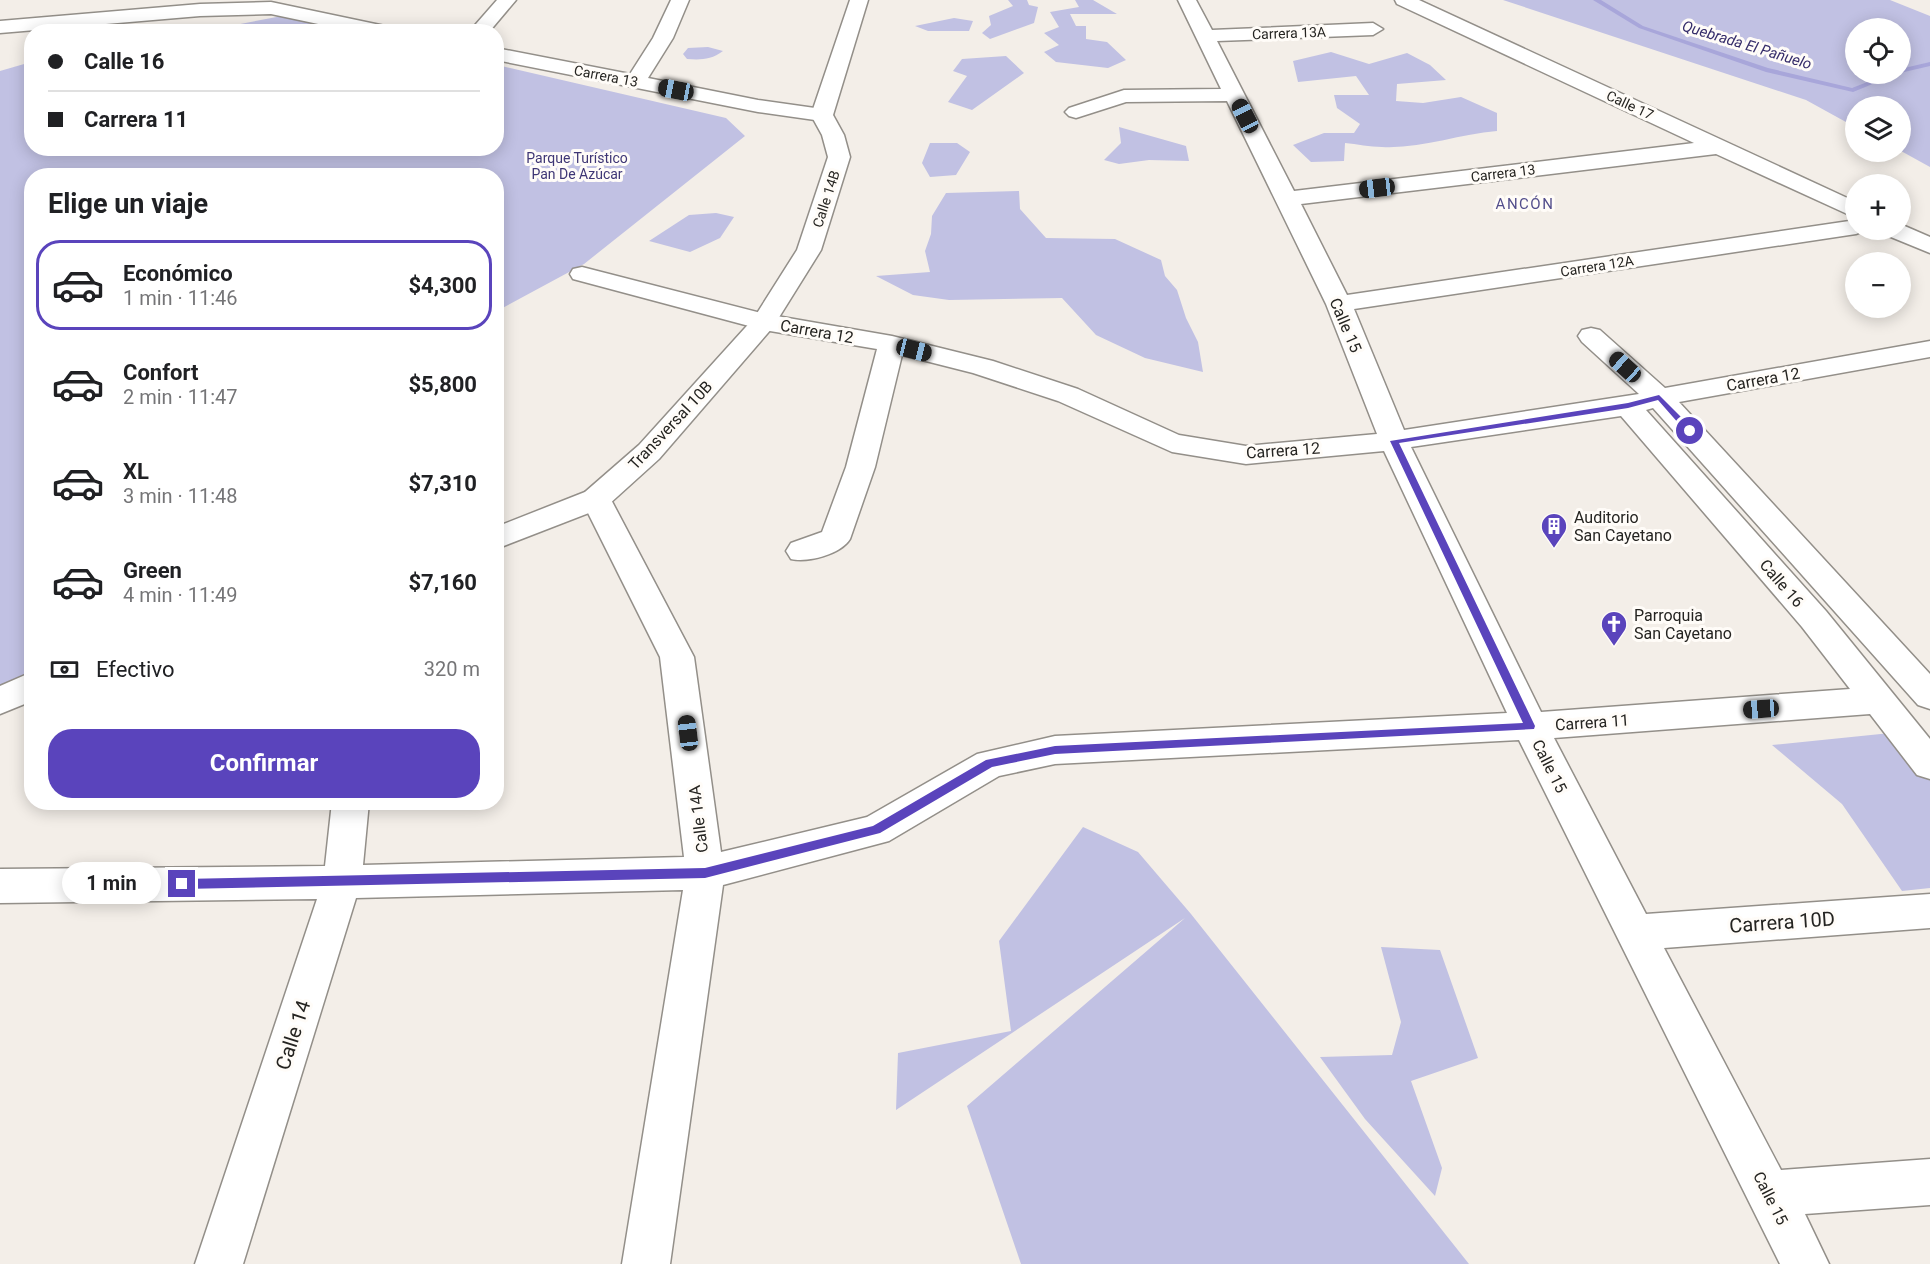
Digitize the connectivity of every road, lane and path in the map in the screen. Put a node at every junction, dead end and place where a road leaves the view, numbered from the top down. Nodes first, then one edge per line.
1 (507, 0) edge
2 (680, 0) edge
3 (859, 0) edge
4 (1187, 0) edge
5 (1404, 0) edge
6 (298, 6) edge
7 (33, 24) edge
8 (358, 24) edge
9 (485, 24) edge
10 (24, 25) edge
11 (0, 27) edge
12 (1373, 29) dead end
13 (1205, 36) junction
14 (504, 56) edge
15 (635, 82) junction
16 (1234, 95) junction
17 (1076, 112) dead end
18 (822, 115) junction
19 (1719, 147) junction
20 (1286, 199) junction
21 (1845, 206) edge
22 (1845, 229) edge
23 (1911, 238) edge
24 (1930, 246) edge
25 (582, 274) dead end
26 (1339, 304) junction
27 (764, 322) junction
28 (1591, 336) dead end
29 (892, 344) junction
30 (1918, 351) edge
31 (1930, 374) edge
32 (1659, 397) junction
33 (1628, 406) junction
34 (1394, 441) junction
35 (596, 499) junction
36 (504, 536) edge
37 (802, 551) dead end
38 (1857, 614) junction
39 (1814, 619) junction
40 (24, 689) edge
41 (1930, 696) edge
42 (1877, 700) junction
43 (0, 701) edge
44 (1530, 726) junction
45 (1930, 765) edge
46 (350, 810) edge
47 (705, 873) junction
48 (342, 882) junction
49 (0, 886) edge
50 (1930, 911) edge
51 (1635, 932) junction
52 (1930, 1182) edge
53 (1769, 1194) junction
54 (219, 1264) edge
55 (646, 1264) edge
56 (1805, 1264) edge

1 - 9 street
2 - 15 street
3 - 18 street
4 - 13 street, Calle 15
5 - 19 street, Calle 17
6 - 7 street
6 - 8 street
10 - 11 street
12 - 13 street, Carrera 13A
13 - 16 street, Calle 15
14 - 15 street, Carrera 13
15 - 18 street, Carrera 13
16 - 17 street
16 - 20 street, Calle 15
18 - 27 street, Calle 14B
19 - 20 street, Carrera 13
19 - 21 street, Calle 17
20 - 26 street, Calle 15
22 - 26 street, Carrera 12A
23 - 24 street
25 - 27 street, Carrera 12
26 - 34 street, Calle 15
27 - 29 street, Carrera 12
27 - 35 street, Transversal 10B
28 - 32 street, Calle 16
29 - 34 street, Carrera 12
29 - 37 street
30 - 31 street
30 - 32 street, Carrera 12
32 - 33 street, Carrera 12
32 - 38 street, Calle 16
33 - 34 street, Carrera 12
33 - 39 street, Calle 16
34 - 44 street, Calle 15
35 - 36 street, Transversal 10B
35 - 47 street, Calle 14A
38 - 39 street
38 - 41 street, Calle 16
39 - 42 street, Calle 16
40 - 43 street
42 - 44 street, Carrera 11
42 - 45 street, Calle 16
44 - 47 street, Carrera 11
44 - 51 street, Calle 15
46 - 48 street, Calle 14
47 - 48 street, Carrera 11
47 - 55 street, Calle 14A
48 - 49 street, Carrera 11
48 - 54 street, Calle 14
50 - 51 street, Carrera 10D
51 - 53 street, Calle 15
52 - 53 street
53 - 56 street, Calle 15

